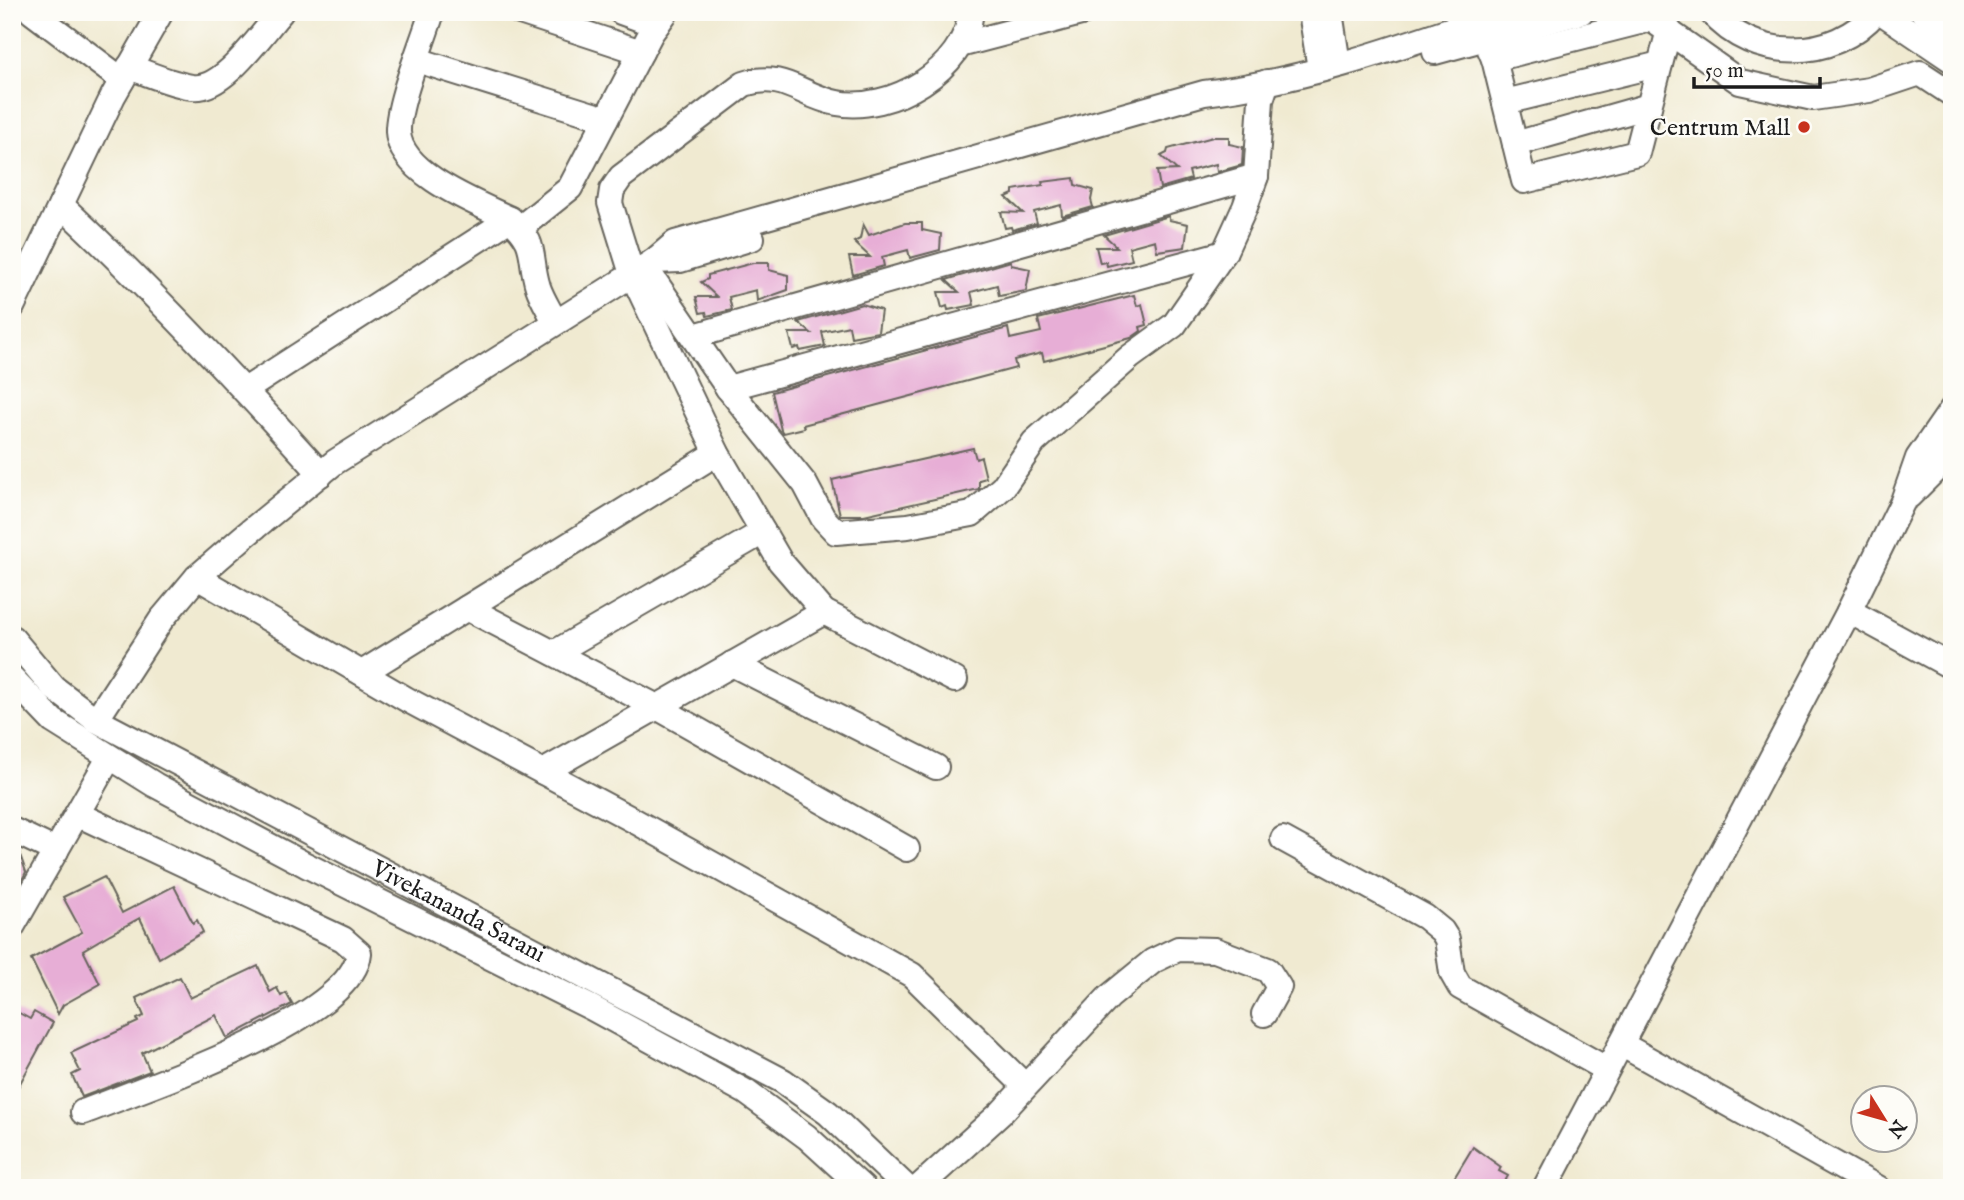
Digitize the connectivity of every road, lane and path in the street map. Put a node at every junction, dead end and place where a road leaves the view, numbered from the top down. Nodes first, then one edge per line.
1 (32, 12) edge
2 (161, 12) edge
3 (281, 12) edge
4 (432, 12) edge
5 (520, 12) edge
6 (621, 12) edge
7 (971, 12) edge
8 (1085, 12) edge
9 (1311, 12) edge
10 (1330, 12) edge
11 (1502, 12) edge
12 (1581, 12) edge
13 (1711, 12) edge
14 (1879, 12) edge
15 (1923, 12) edge
16 (661, 19) edge
17 (1657, 21) edge
18 (1952, 33) edge
19 (1472, 37) junction
20 (960, 45) junction
21 (641, 52) junction
22 (417, 60) junction
23 (1952, 60) edge
24 (1339, 64) junction
25 (1660, 64) junction
26 (126, 74) junction
27 (1264, 91) junction
28 (1952, 94) edge
29 (1504, 102) junction
30 (1649, 106) junction
31 (606, 119) junction
32 (1515, 144) junction
33 (1256, 176) junction
34 (61, 205) junction
35 (515, 224) junction
36 (1224, 253) junction
37 (644, 268) junction
38 (12, 307) edge
39 (555, 322) junction
40 (694, 336) junction
41 (728, 388) junction
42 (245, 390) junction
43 (1952, 409) edge
44 (1952, 445) edge
45 (717, 453) junction
46 (321, 474) junction
47 (1903, 501) junction
48 (763, 532) junction
49 (197, 577) junction
50 (467, 608) junction
51 (1849, 611) junction
52 (824, 612) junction
53 (12, 638) edge
54 (554, 653) junction
55 (732, 664) junction
56 (1952, 667) edge
57 (362, 673) junction
58 (12, 678) edge
59 (955, 680) dead end
60 (657, 707) junction
61 (96, 720) junction
62 (109, 758) junction
63 (936, 767) dead end
64 (543, 772) junction
65 (77, 814) junction
66 (12, 830) edge
67 (1283, 839) dead end
68 (907, 849) dead end
69 (55, 851) junction
70 (464, 913) junction
71 (12, 927) edge
72 (452, 936) junction
73 (1264, 1014) dead end
74 (1621, 1044) junction
75 (1606, 1069) junction
76 (1025, 1086) junction
77 (83, 1112) dead end
78 (863, 1188) edge
79 (907, 1188) edge
80 (918, 1188) edge
81 (1545, 1188) edge
82 (1878, 1188) edge

1 - 26 street
2 - 26 street
3 - 26 street
4 - 22 street
5 - 21 street
6 - 16 street
7 - 20 street
8 - 20 street
9 - 24 street
10 - 24 street
11 - 19 street
12 - 19 street
13 - 14 street
14 - 23 street
15 - 18 street
16 - 21 street
17 - 19 street
17 - 25 street
17 - 28 street
19 - 24 street
19 - 27 street
19 - 29 street
20 - 37 street
21 - 31 street
22 - 31 street
22 - 35 street
24 - 27 street
25 - 29 street
25 - 30 street
26 - 34 street
27 - 33 street
27 - 37 street
29 - 32 street
30 - 32 street
30 - 32 street
31 - 35 street
33 - 36 street
33 - 40 street
34 - 38 street
34 - 42 street
35 - 39 street
35 - 42 street
36 - 41 street
36 - 41 street
37 - 39 street
37 - 40 street
37 - 45 street
39 - 46 street
40 - 41 street
42 - 46 street
43 - 47 street
44 - 47 street
45 - 48 street
45 - 50 street
46 - 49 street
47 - 51 street
48 - 52 street
48 - 54 street
49 - 57 street
49 - 61 street
50 - 54 street
50 - 57 street
51 - 56 street
51 - 74 street
52 - 55 street
52 - 59 street
53 - 61 street, Vivekananda Sarani
54 - 60 street
55 - 60 street
55 - 63 street
57 - 64 street
58 - 62 street, Vivekananda Sarani
60 - 64 street
60 - 68 street
61 - 70 street, Vivekananda Sarani
62 - 65 street
62 - 72 street, Vivekananda Sarani
64 - 76 street
65 - 69 street
65 - 77 street
66 - 69 street
67 - 75 street
69 - 71 street
70 - 72 street
70 - 79 street, Vivekananda Sarani
72 - 78 street, Vivekananda Sarani
73 - 76 street
74 - 75 street
74 - 82 street
75 - 81 street
76 - 80 street

